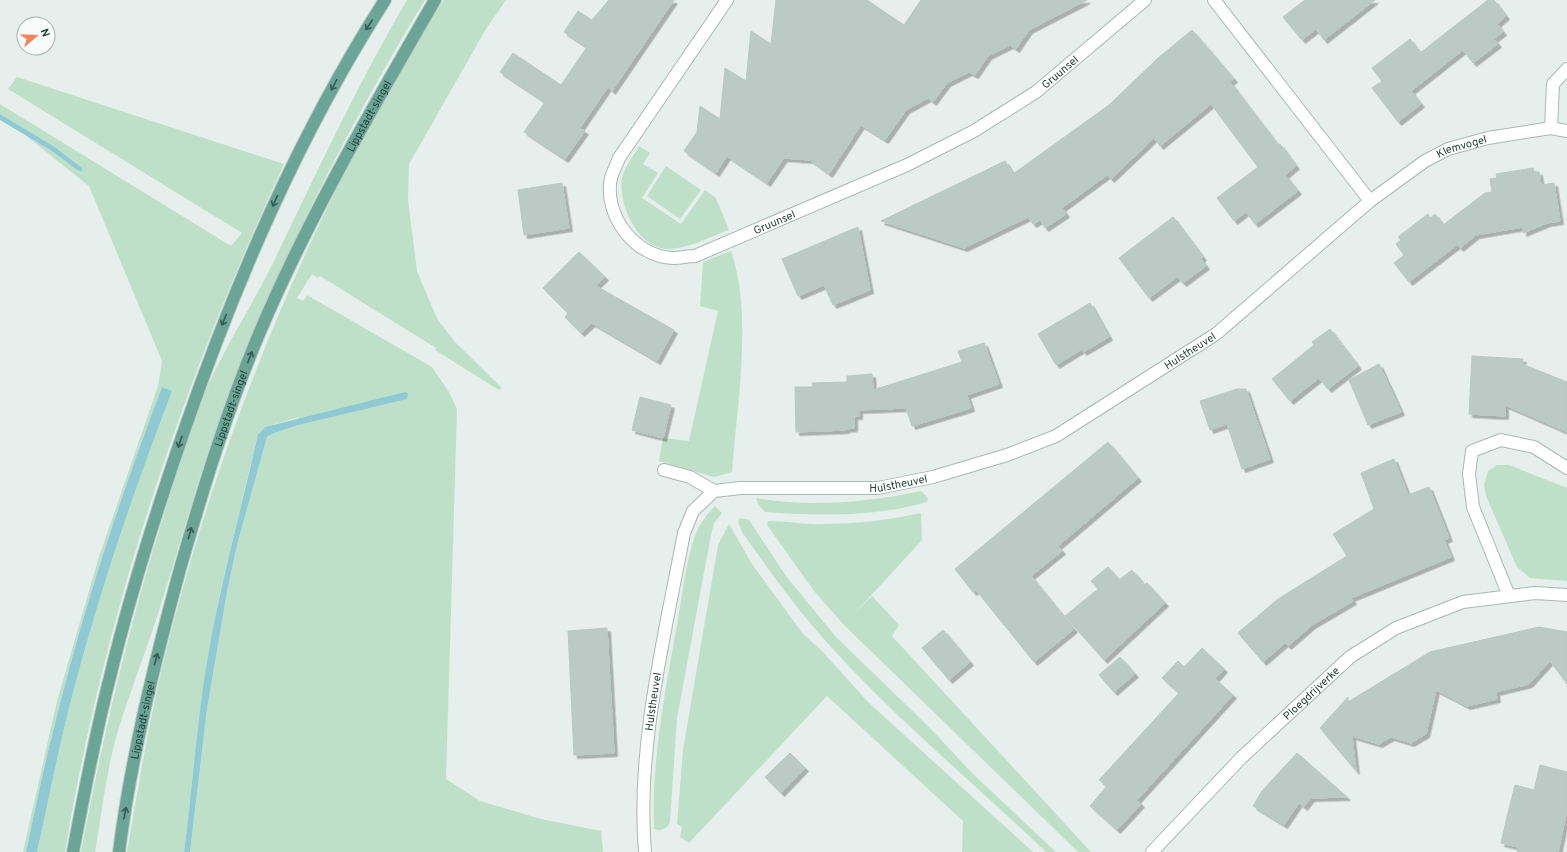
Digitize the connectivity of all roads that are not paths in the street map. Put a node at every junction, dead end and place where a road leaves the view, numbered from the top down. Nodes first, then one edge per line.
1 (385, 0) edge
2 (435, 0) edge
3 (727, 0) edge
4 (1145, 0) edge
5 (1214, 0) edge
6 (1567, 69) edge
7 (1551, 128) junction
8 (1567, 131) edge
9 (1370, 201) junction
10 (1567, 468) edge
11 (664, 470) dead end
12 (714, 491) junction
13 (1567, 595) edge
14 (1509, 596) junction
15 (73, 852) edge
16 (119, 852) edge
17 (645, 852) edge
18 (1152, 852) edge

1 -> 15 main road
16 -> 2 main road, Lippstadt-singel
3 - 4 street, Gruunsel
5 - 9 street
6 - 7 street
7 - 8 street, Klemvogel
7 - 9 street, Klemvogel
9 - 12 street, Hulstheuvel
10 - 14 street
11 - 12 street
12 - 17 street, Hulstheuvel
13 - 14 street, Ploegdrijverke
14 - 18 street, Ploegdrijverke

